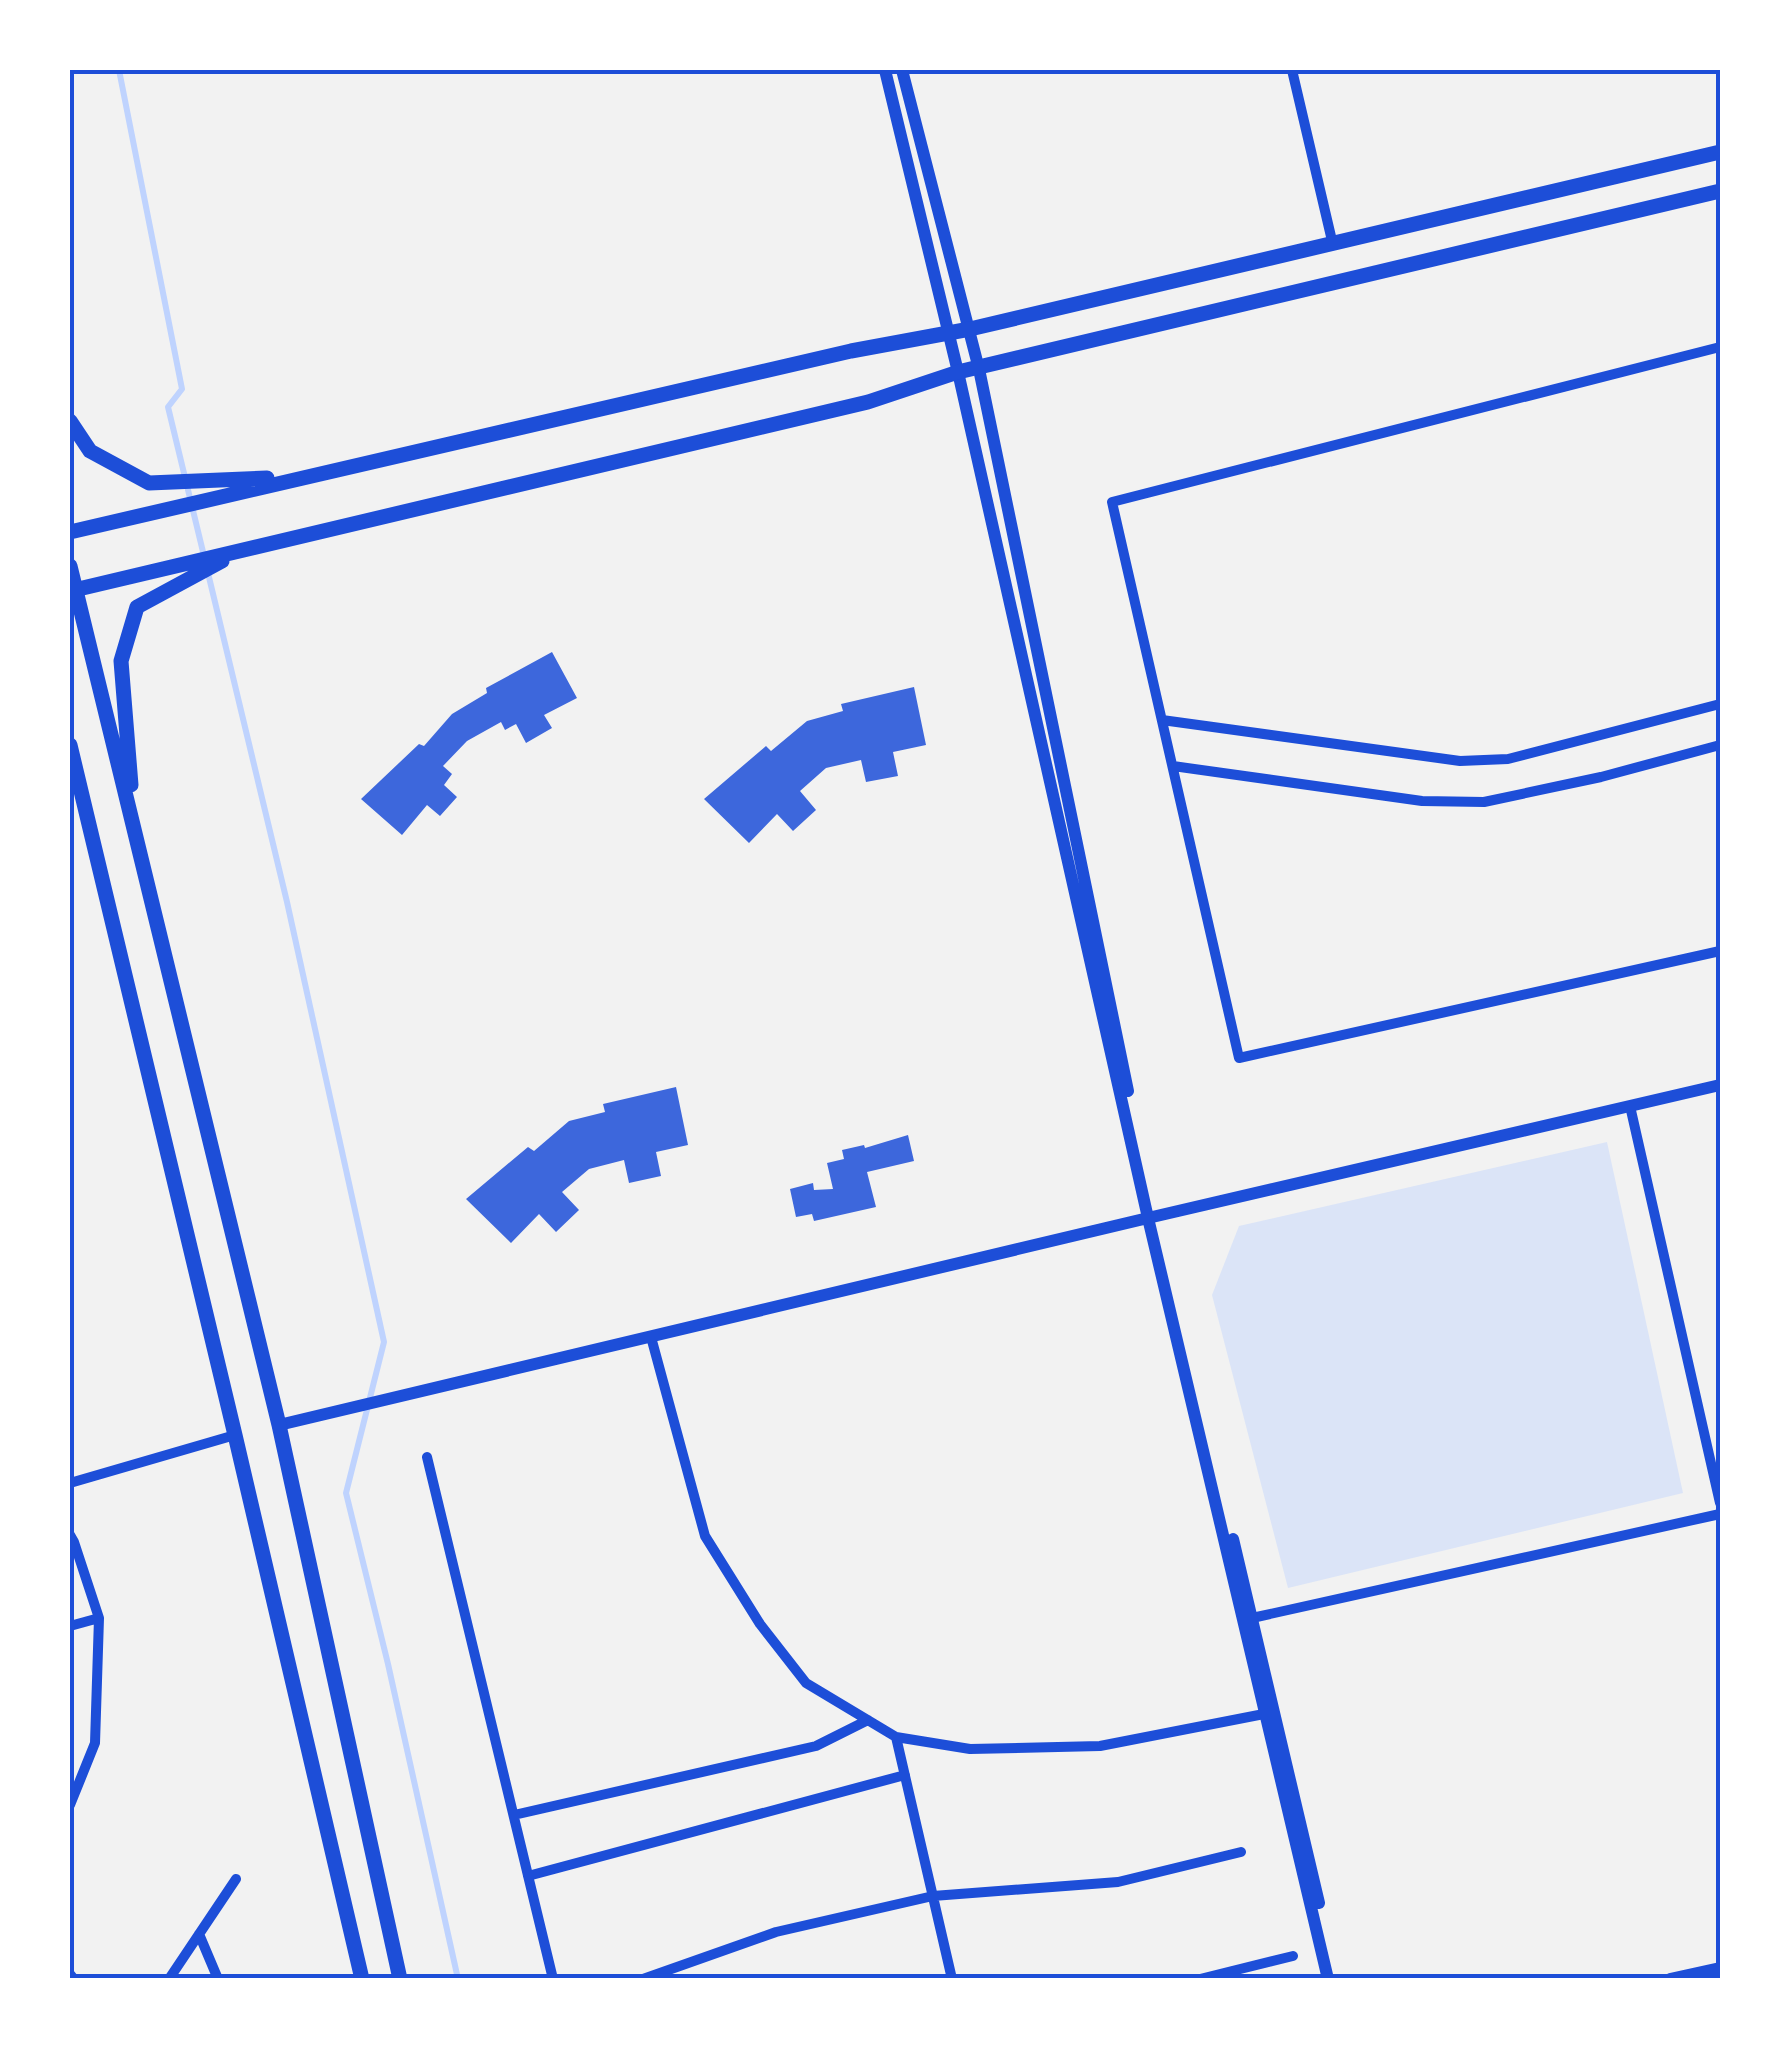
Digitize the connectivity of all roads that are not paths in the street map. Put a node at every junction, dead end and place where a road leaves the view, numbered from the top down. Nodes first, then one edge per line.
1 (885, 70) edge
2 (902, 70) edge
3 (1292, 70) edge
4 (1720, 152) edge
5 (1720, 191) edge
6 (1333, 245) junction
7 (970, 329) junction
8 (948, 334) junction
9 (1720, 348) edge
10 (978, 369) junction
11 (958, 372) junction
12 (70, 421) edge
13 (324, 473) junction
14 (70, 532) edge
15 (70, 566) edge
16 (193, 569) junction
17 (73, 590) edge
18 (1720, 704) edge
19 (1162, 720) junction
20 (70, 745) edge
21 (1720, 746) edge
22 (1173, 766) junction
23 (134, 829) junction
24 (1720, 951) edge
25 (1720, 1085) edge
26 (1630, 1106) junction
27 (1151, 1217) junction
28 (651, 1337) junction
29 (279, 1425) junction
30 (235, 1435) junction
31 (427, 1457) dead end
32 (70, 1483) edge
33 (1720, 1503) edge
34 (1720, 1514) edge
35 (70, 1535) edge
36 (99, 1618) junction
37 (1252, 1618) junction
38 (70, 1626) edge
39 (1270, 1713) junction
40 (868, 1720) junction
41 (896, 1737) junction
42 (905, 1775) junction
43 (70, 1805) edge
44 (514, 1815) junction
45 (1241, 1852) dead end
46 (528, 1876) junction
47 (236, 1878) dead end
48 (933, 1896) junction
49 (199, 1934) junction
50 (1293, 1956) dead end
51 (1720, 1968) edge
52 (169, 1979) edge
53 (218, 1979) edge
54 (362, 1979) edge
55 (400, 1979) edge
56 (553, 1979) edge
57 (643, 1979) edge
58 (952, 1979) edge
59 (1200, 1979) edge
60 (1328, 1979) edge
61 (1336, 1979) edge
62 (1670, 1979) edge

1 - 8 street
2 - 7 street
3 - 6 street
4 - 6 main road
5 - 10 main road
6 - 7 main road
7 - 8 main road
7 - 10 street
8 - 11 street
8 - 13 main road
9 - 19 street
10 - 11 main road
10 - 27 street
11 - 16 main road
11 - 27 street
12 - 13 main road
13 - 14 main road
15 - 17 main road
16 - 17 main road
16 - 23 main road
17 - 23 main road
18 - 19 street
19 - 22 street
20 - 30 main road
21 - 22 street
22 - 24 street
23 - 29 main road
25 - 26 street
26 - 27 street
26 - 33 street
27 - 28 street
27 - 37 street
27 - 39 street
28 - 29 street
28 - 40 street
29 - 55 main road
30 - 32 street
30 - 54 main road
31 - 44 street
34 - 37 street
35 - 36 street
36 - 38 street
36 - 43 street
37 - 39 street
39 - 41 street
39 - 60 street
39 - 61 street
40 - 41 street
40 - 44 street
41 - 42 street
42 - 46 street
42 - 48 street
44 - 46 street
45 - 48 street
46 - 56 street
47 - 49 street
48 - 57 street
48 - 58 street
49 - 52 street
49 - 53 street
50 - 59 street
51 - 62 street

